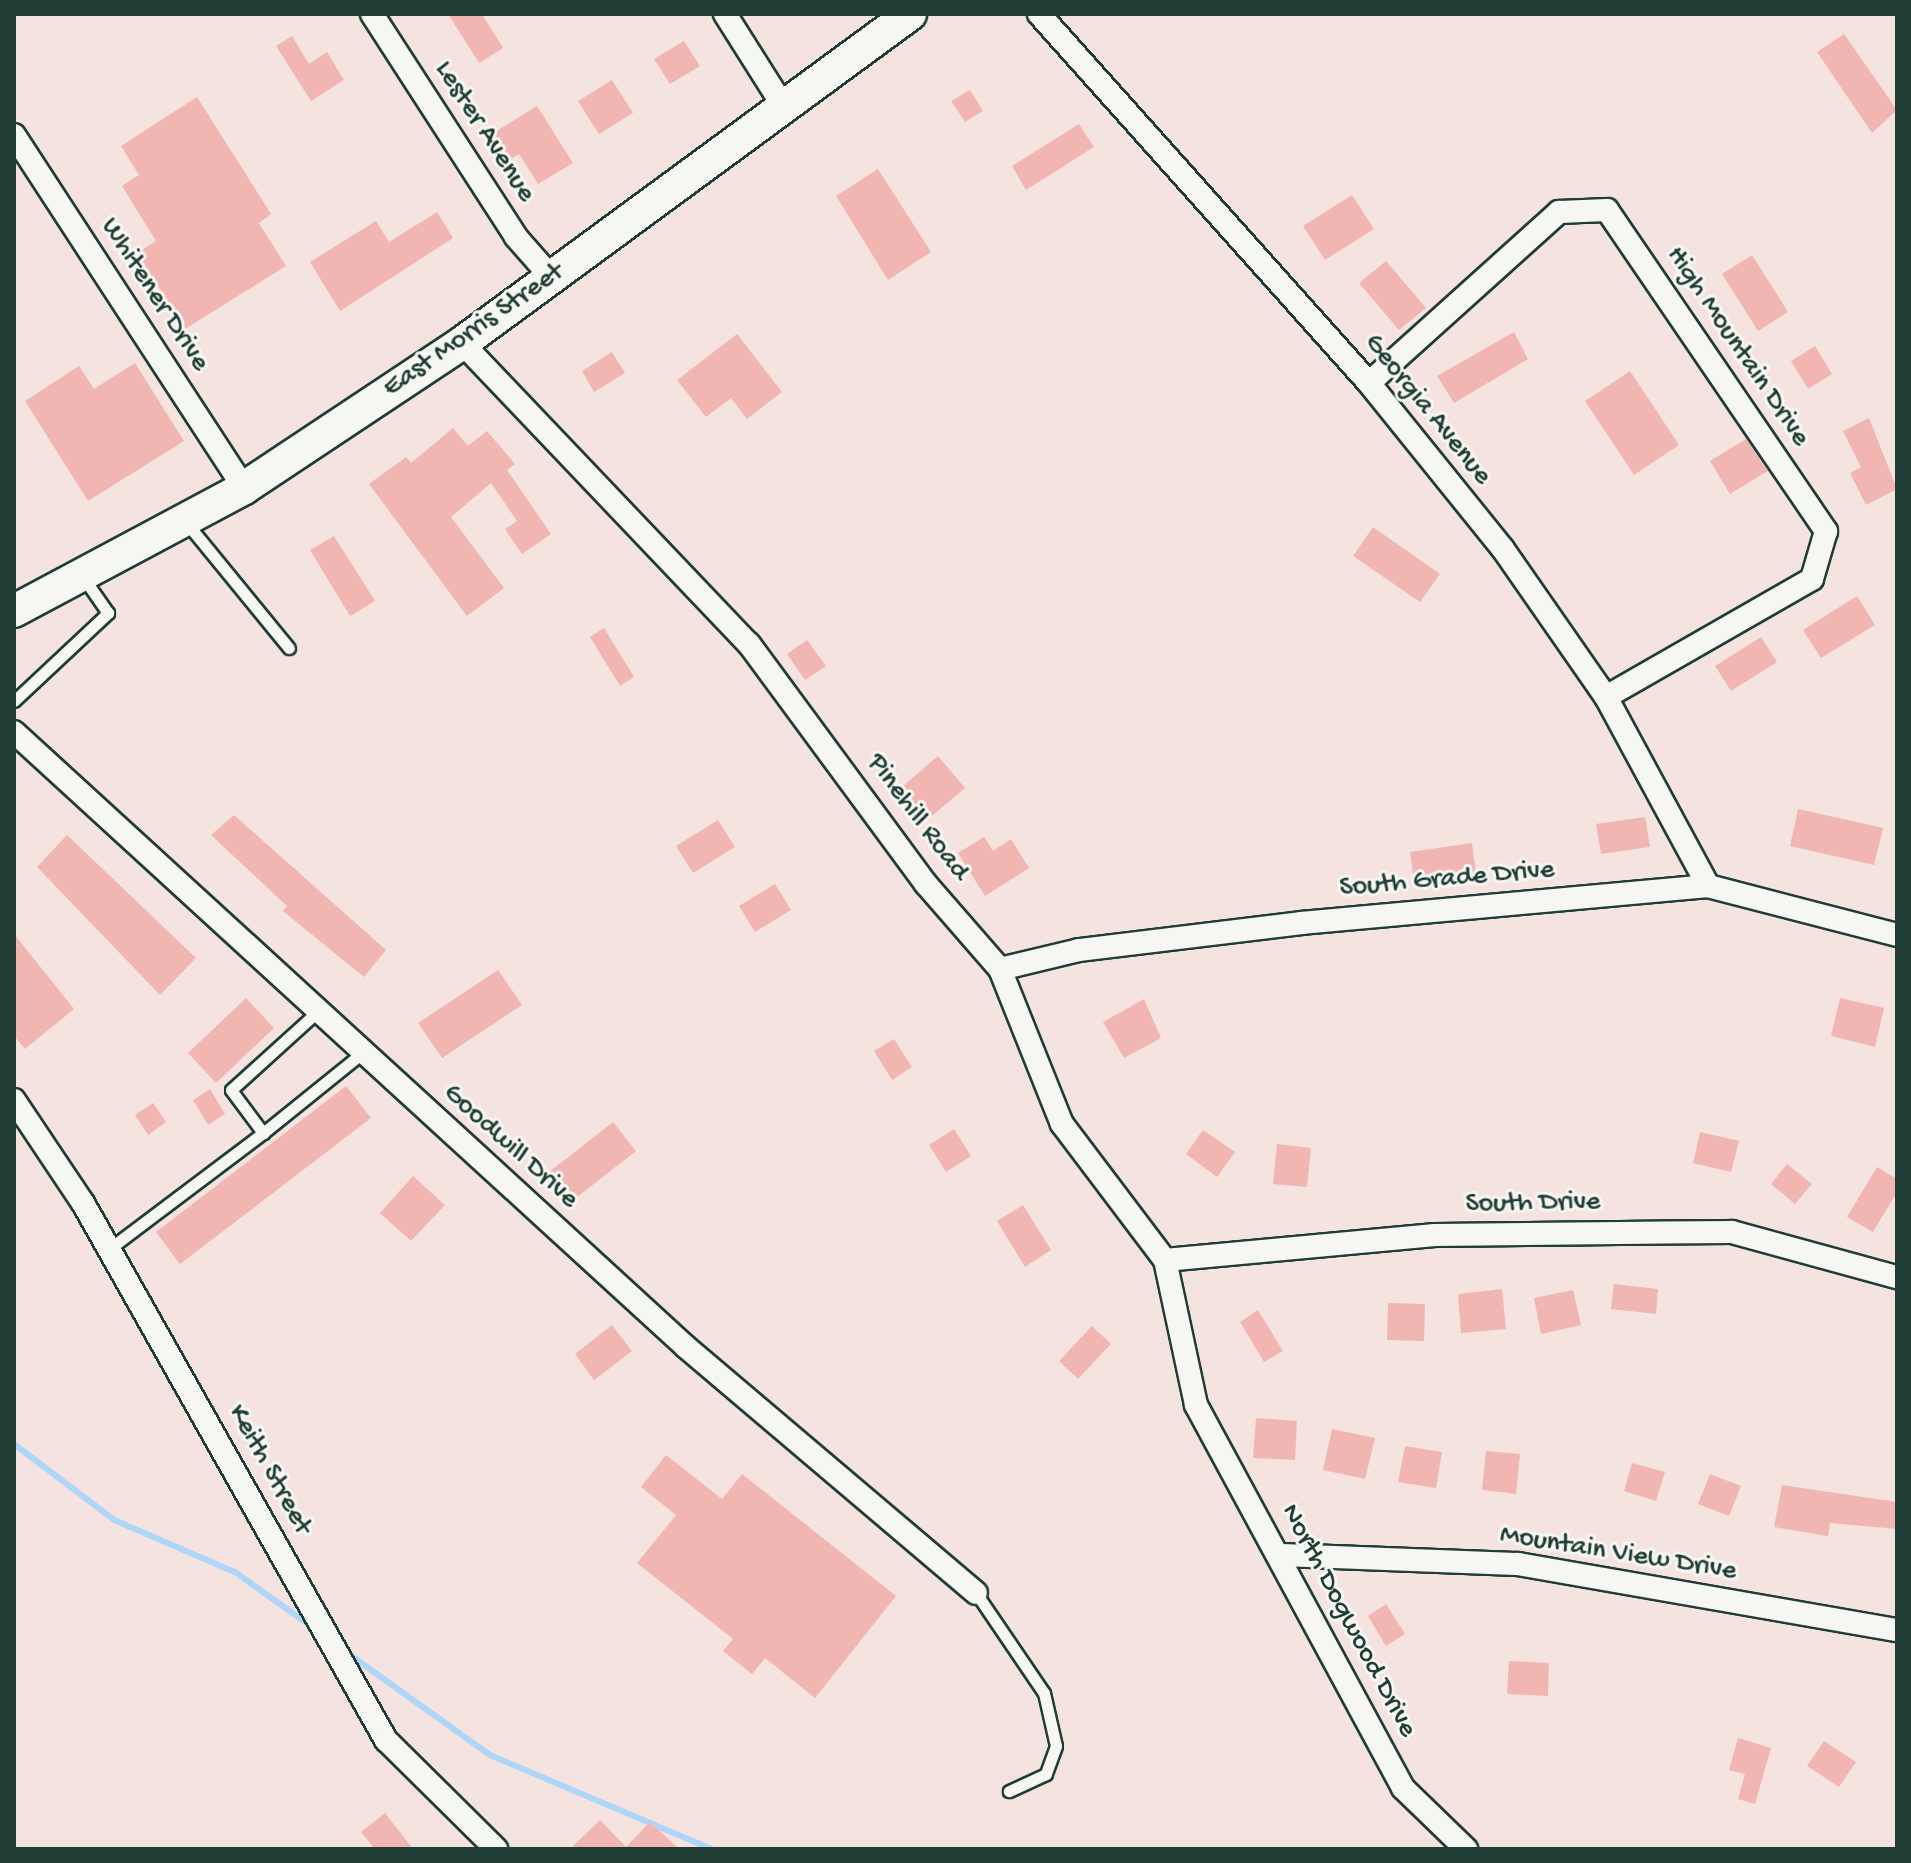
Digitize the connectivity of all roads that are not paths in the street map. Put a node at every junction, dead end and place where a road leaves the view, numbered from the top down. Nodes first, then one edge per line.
1 (372, 14) edge
2 (725, 14) edge
3 (910, 14) edge
4 (1039, 14) edge
5 (785, 109) junction
6 (14, 135) edge
7 (552, 278) junction
8 (462, 343) junction
9 (1369, 383) junction
10 (244, 488) junction
11 (185, 521) junction
12 (83, 577) junction
13 (14, 611) edge
14 (289, 648) dead end
15 (1606, 697) junction
16 (14, 701) edge
17 (14, 732) edge
18 (1708, 886) junction
19 (1897, 935) edge
20 (1000, 969) junction
21 (317, 1012) junction
22 (362, 1053) junction
23 (14, 1100) edge
24 (263, 1133) junction
25 (109, 1249) junction
26 (1165, 1260) junction
27 (1897, 1277) edge
28 (1196, 1405) joint
29 (1280, 1555) junction
30 (976, 1593) joint
31 (1897, 1630) edge
32 (1009, 1791) dead end
33 (496, 1849) edge
34 (1466, 1849) edge

1 - 7 street, Lester Avenue
2 - 5 street
3 - 5 main road, East Morris Street
4 - 9 street, Georgia Avenue
5 - 7 main road, East Morris Street
6 - 10 street, Whitener Drive
7 - 8 main road, East Morris Street
8 - 10 main road, East Morris Street
8 - 20 street, Pinehill Road
9 - 15 street, Georgia Avenue
9 - 15 street, High Mountain Drive
10 - 11 main road, East Morris Street
11 - 12 main road, East Morris Street
11 - 14 lane
12 - 13 main road, East Morris Street
12 - 16 lane
15 - 18 street, Georgia Avenue
17 - 21 street, Goodwill Drive
18 - 19 street, South Grade Drive
18 - 20 street, South Grade Drive
20 - 26 street, Pinehill Road
21 - 22 street, Goodwill Drive
21 - 24 lane
22 - 24 lane
22 - 30 street, Goodwill Drive
23 - 25 street, Keith Street
24 - 25 lane
25 - 33 street, Keith Street
26 - 27 street, South Drive
26 - 28 street, Pinehill Road
28 - 29 street, North Dogwood Drive
29 - 31 street, Mountain View Drive
29 - 34 street, North Dogwood Drive
30 - 32 lane

